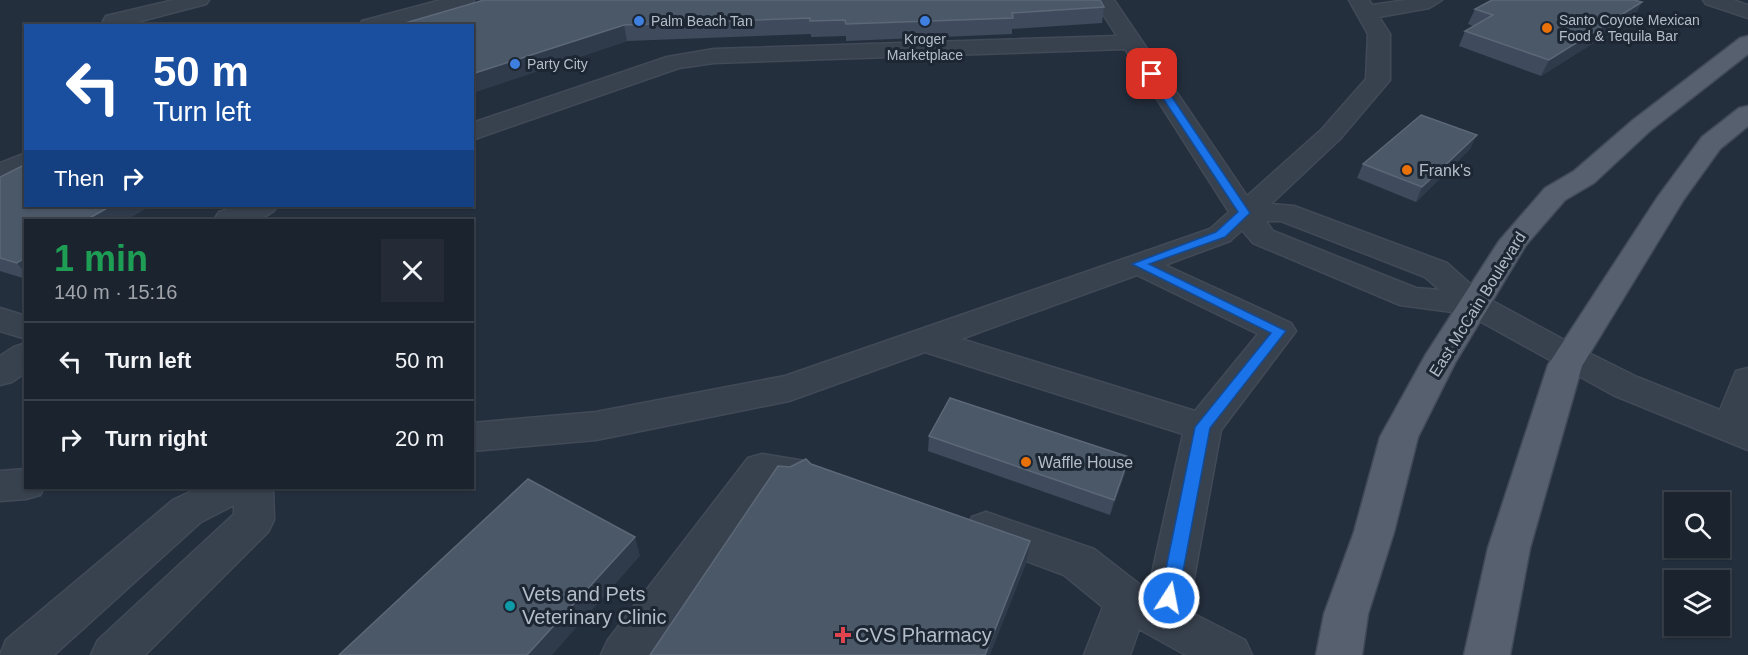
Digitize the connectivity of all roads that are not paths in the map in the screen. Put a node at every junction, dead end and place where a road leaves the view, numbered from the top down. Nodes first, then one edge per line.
1 (199, 0) edge
2 (464, 0) edge
3 (1104, 0) edge
4 (1432, 0) edge
5 (1713, 0) edge
6 (1363, 6) edge
7 (1748, 12) edge
8 (112, 18) edge
9 (377, 24) edge
10 (1131, 42) junction
11 (1748, 43) edge
12 (1748, 112) edge
13 (474, 131) edge
14 (24, 162) edge
15 (0, 174) edge
16 (260, 207) edge
17 (1244, 213) junction
18 (225, 215) edge
19 (1138, 264) junction
20 (1474, 304) junction
21 (0, 319) edge
22 (24, 327) edge
23 (924, 340) junction
24 (24, 356) edge
25 (1569, 357) junction
26 (0, 373) edge
27 (1748, 380) edge
28 (1203, 427) junction
29 (1740, 433) edge
30 (474, 437) edge
31 (791, 471) edge
32 (24, 484) edge
33 (0, 486) edge
34 (231, 489) edge
35 (254, 489) edge
36 (948, 515) edge
37 (1127, 601) junction
38 (1164, 620) junction
39 (22, 655) edge
40 (114, 655) edge
41 (624, 655) edge
42 (1107, 655) edge
43 (1229, 655) edge
44 (1339, 655) edge
45 (1487, 655) edge

1 - 8 street
2 - 9 street
3 - 10 street
4 - 6 street
5 - 7 street
6 - 17 street
10 - 13 street
10 - 17 street
11 - 20 main road, East McCain Boulevard
12 - 25 main road
14 - 15 street
16 - 18 street
17 - 19 street
17 - 20 street
19 - 23 street
19 - 28 street
20 - 25 street
20 - 44 main road, East McCain Boulevard
21 - 22 street
23 - 28 street
23 - 30 street
24 - 26 street
25 - 29 street
25 - 45 main road
27 - 29 street
28 - 38 street
31 - 41 street
32 - 33 street
34 - 39 street
35 - 40 street
36 - 37 street
37 - 38 street
37 - 42 street
38 - 43 street

